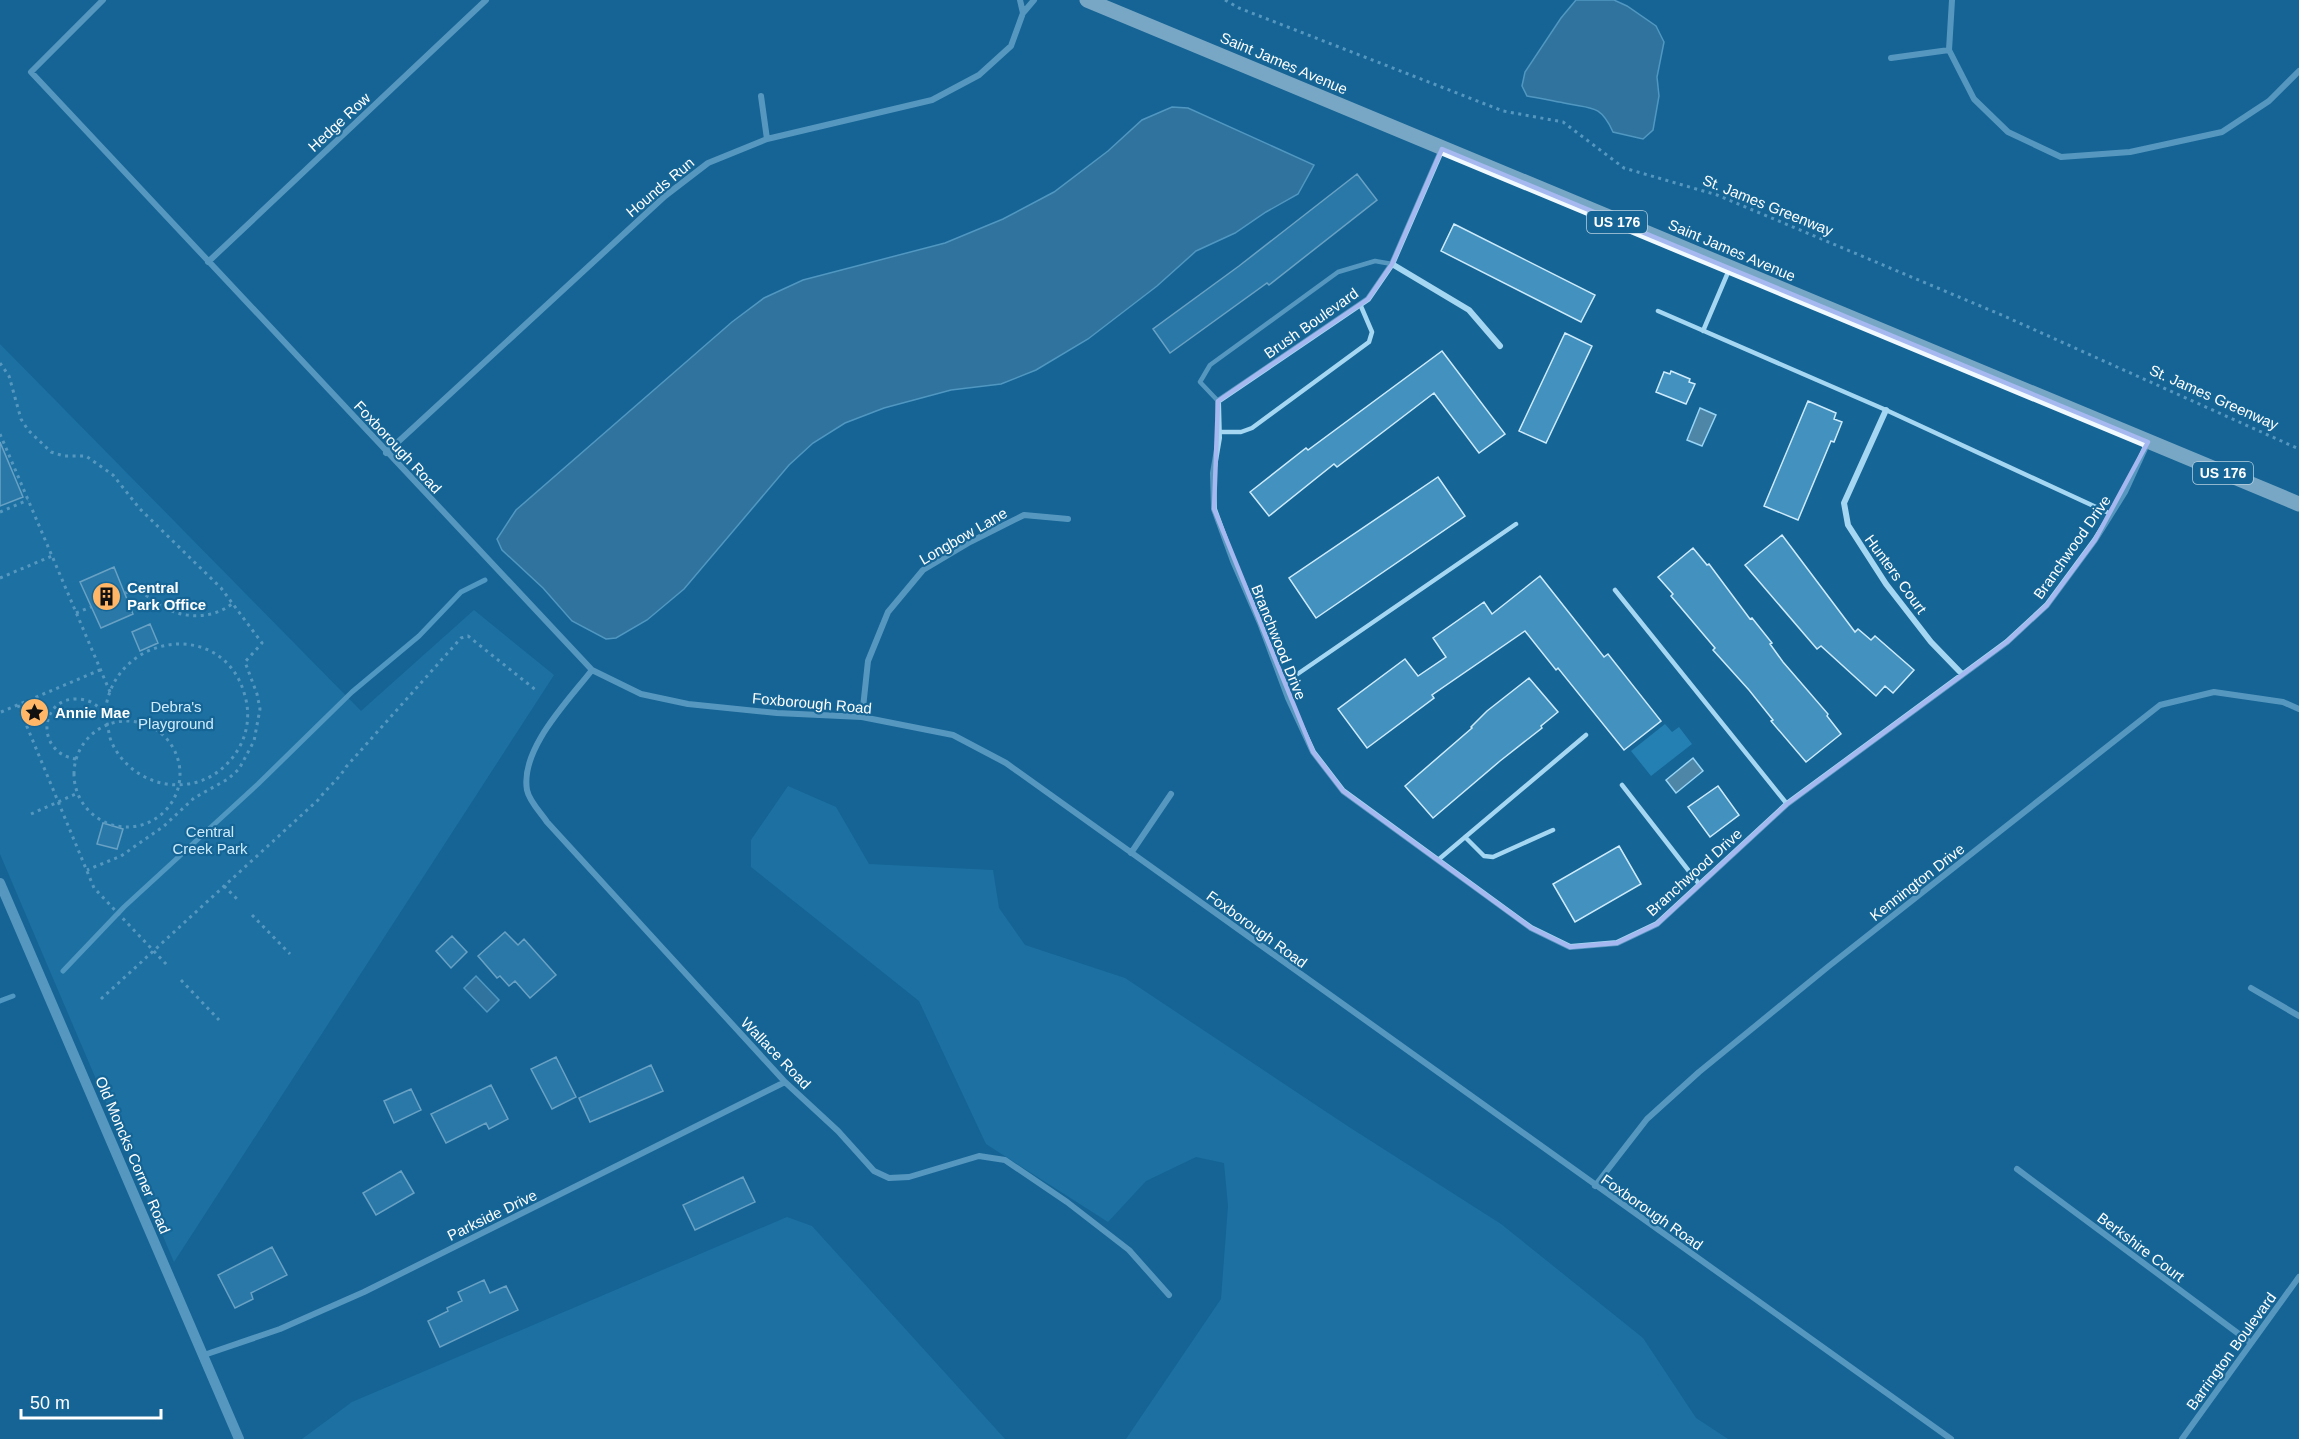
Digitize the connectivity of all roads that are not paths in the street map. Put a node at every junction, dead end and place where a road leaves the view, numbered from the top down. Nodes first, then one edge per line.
1 (103, 0) edge
2 (486, 0) edge
3 (1020, 0) edge
4 (1034, 0) edge
5 (1087, 0) edge
6 (1952, 0) edge
7 (1023, 13) junction
8 (1949, 51) junction
9 (1891, 58) dead end
10 (2299, 70) edge
11 (761, 96) dead end
12 (767, 140) junction
13 (1442, 148) junction
14 (208, 262) junction
15 (1392, 264) junction
16 (1729, 268) junction
17 (1360, 304) junction
18 (1658, 311) dead end
19 (1703, 331) junction
20 (1500, 346) dead end
21 (1218, 402) junction
22 (1886, 410) junction
23 (1219, 432) junction
24 (2148, 442) junction
25 (386, 453) junction
26 (2299, 504) edge
27 (2111, 514) junction
28 (1068, 519) dead end
29 (1516, 524) dead end
30 (1615, 590) dead end
31 (592, 670) junction
32 (1962, 674) junction
33 (1283, 684) junction
34 (2299, 709) edge
35 (862, 717) junction
36 (1586, 735) dead end
37 (1622, 785) dead end
38 (1171, 794) dead end
39 (1786, 804) junction
40 (1553, 830) dead end
41 (1465, 837) junction
42 (1131, 853) junction
43 (1438, 860) junction
44 (0, 883) edge
45 (1699, 884) junction
46 (2251, 988) dead end
47 (2299, 1016) edge
48 (785, 1082) junction
49 (2017, 1169) dead end
50 (1595, 1186) junction
51 (2299, 1277) edge
52 (1169, 1295) dead end
53 (2251, 1343) junction
54 (204, 1355) junction
55 (239, 1439) edge
56 (1951, 1439) edge
57 (2182, 1439) edge

1 - 14 street, Foxborough Road
2 - 14 street, Hedge Row
3 - 7 street
4 - 7 street, Hounds Run
5 - 13 main road, Saint James Avenue / US 176
6 - 8 street
7 - 12 street, Hounds Run
8 - 9 street
8 - 10 street
11 - 12 street
12 - 25 street, Hounds Run
13 - 15 street, Brush Boulevard
13 - 16 main road, Saint James Avenue / US 176
14 - 25 street, Foxborough Road
15 - 17 street, Brush Boulevard
15 - 20 street
15 - 21 lane
16 - 19 lane
16 - 24 main road, Saint James Avenue / US 176
17 - 21 street, Brush Boulevard
17 - 23 lane
18 - 19 lane
19 - 22 lane
21 - 23 street, Branchwood Drive
22 - 27 lane
22 - 32 street, Hunters Court
23 - 33 street, Branchwood Drive
24 - 26 main road, Saint James Avenue / US 176
24 - 27 street, Branchwood Drive
25 - 31 street, Foxborough Road
27 - 32 street, Branchwood Drive
28 - 35 street, Longbow Lane
29 - 33 lane
30 - 39 lane
31 - 35 street, Foxborough Road
31 - 48 street, Wallace Road
32 - 39 street, Branchwood Drive
33 - 43 street, Branchwood Drive
34 - 50 street, Kennington Drive
35 - 42 street, Foxborough Road
36 - 41 lane
37 - 45 lane
38 - 42 street
39 - 45 street, Branchwood Drive
40 - 41 lane
41 - 43 lane
42 - 50 street, Foxborough Road
43 - 45 street, Branchwood Drive
44 - 54 street, Old Moncks Corner Road
46 - 47 street
48 - 52 street, Wallace Road
48 - 54 street, Parkside Drive
49 - 53 street, Berkshire Court
50 - 56 street, Foxborough Road
51 - 53 street, Barrington Boulevard
53 - 57 street, Barrington Boulevard
54 - 55 street, Old Moncks Corner Road

